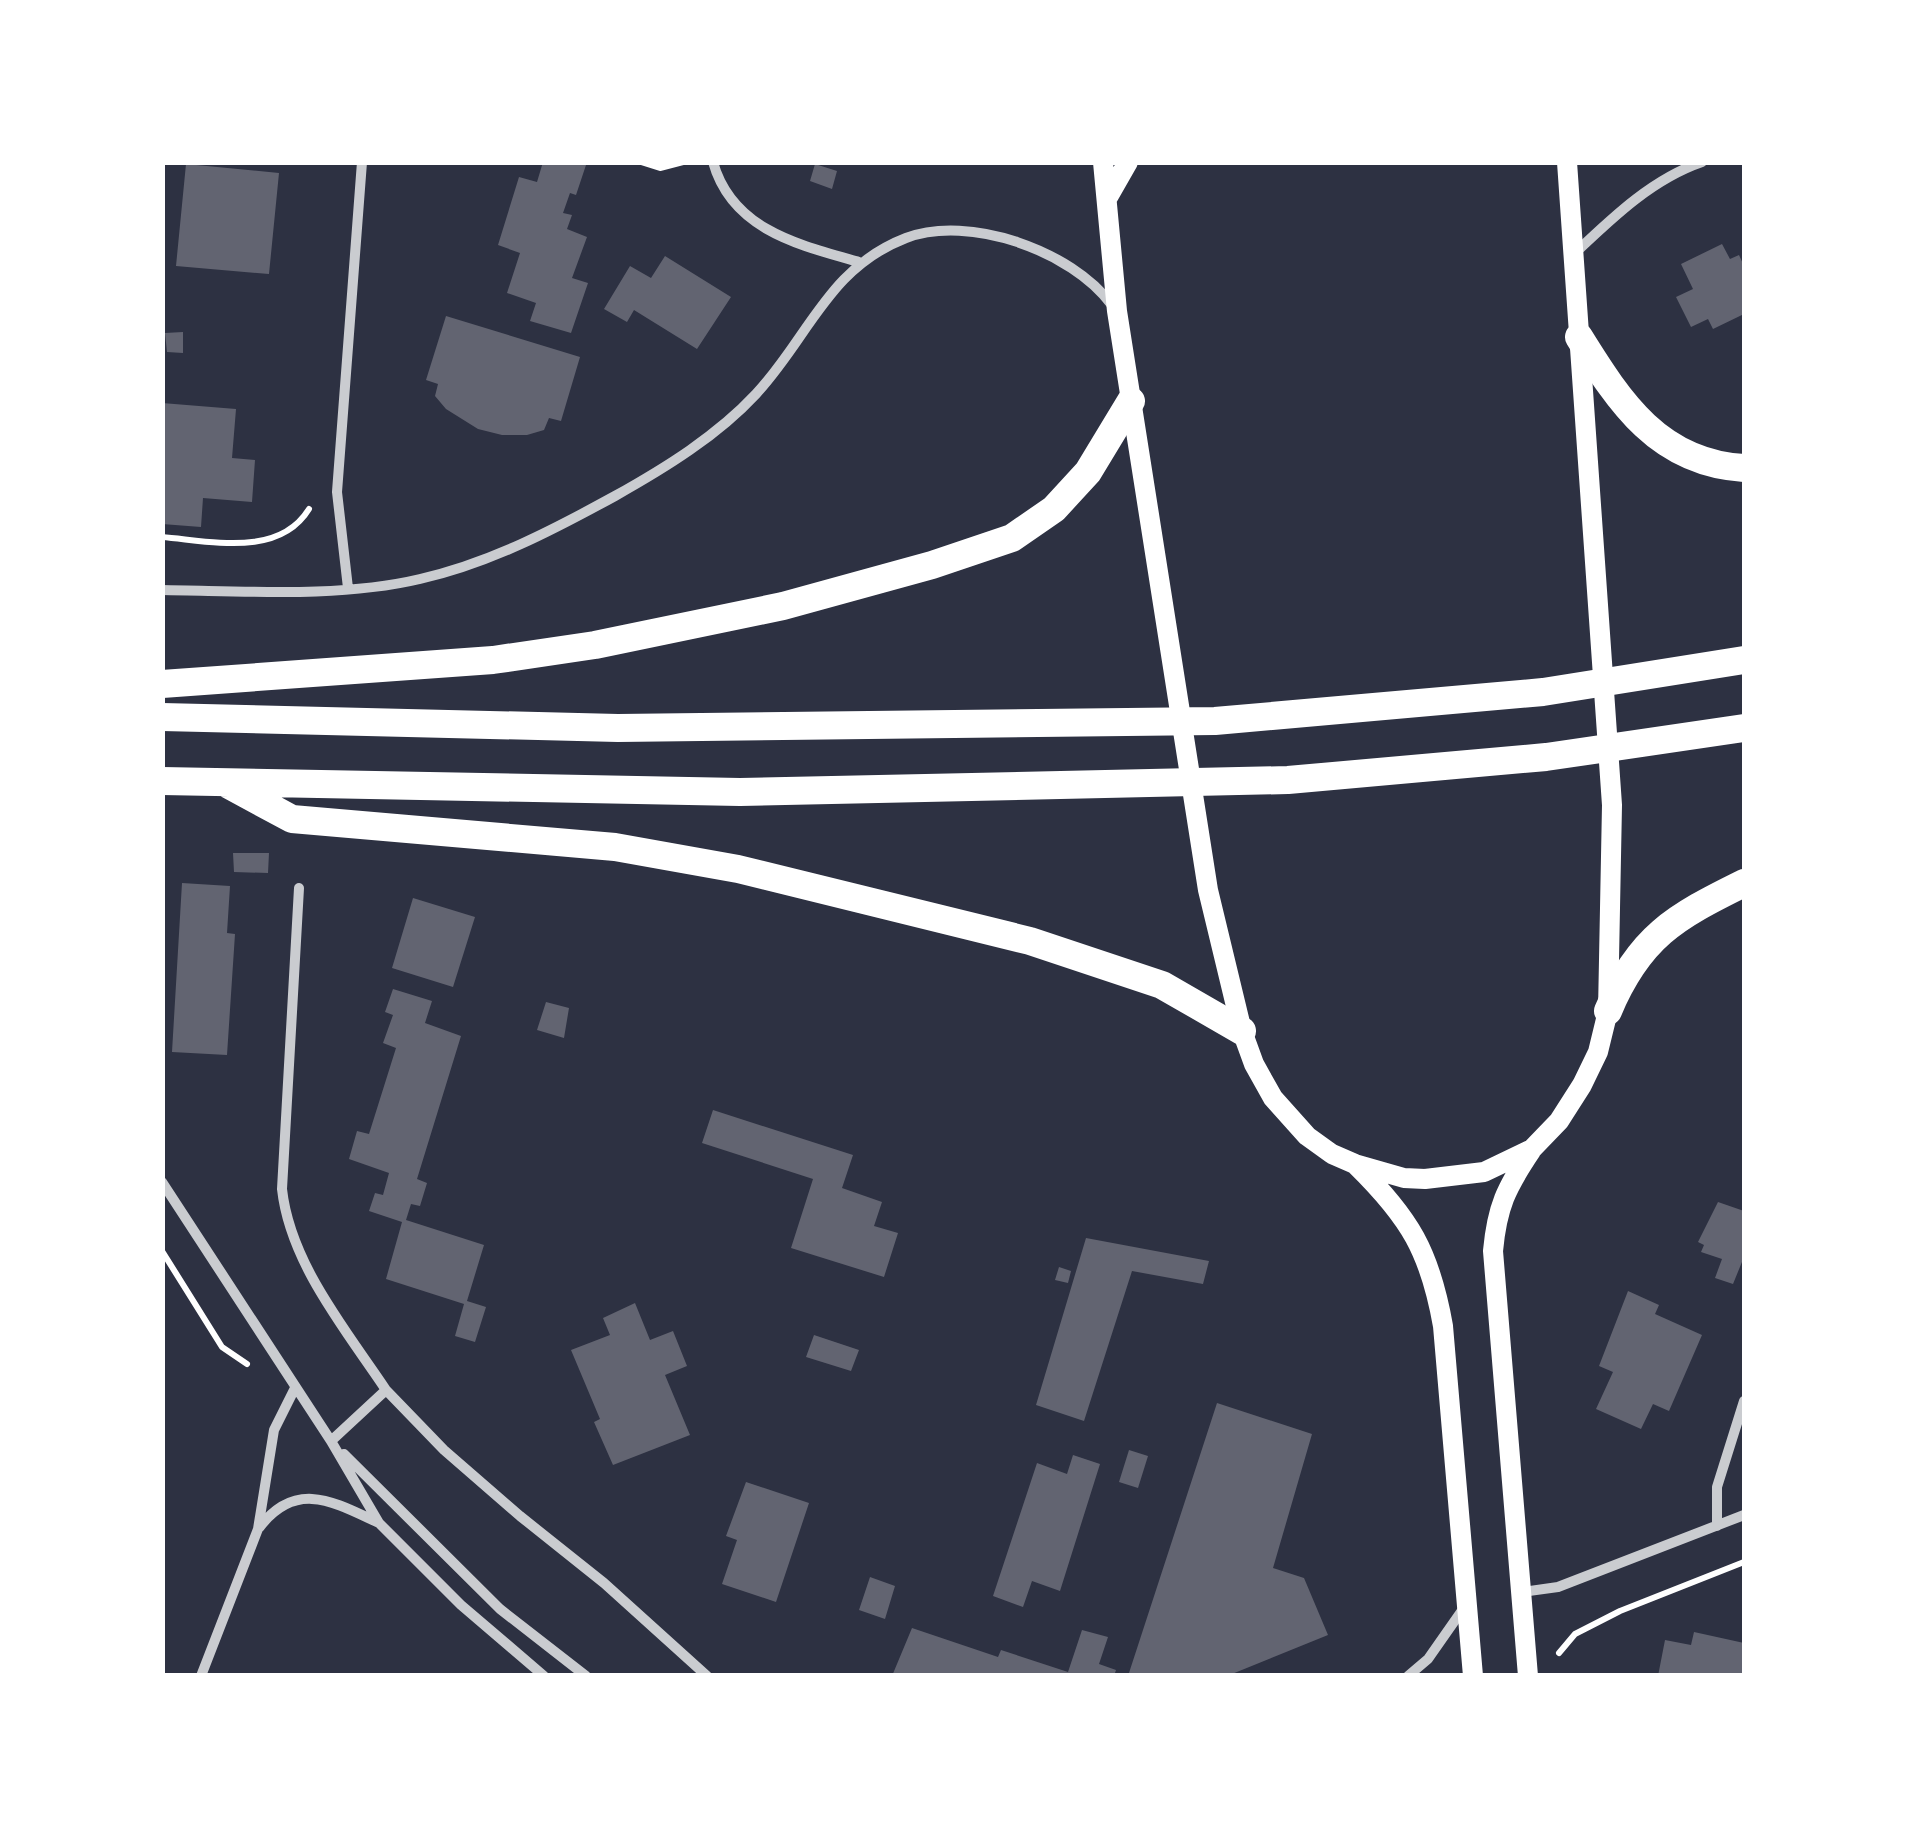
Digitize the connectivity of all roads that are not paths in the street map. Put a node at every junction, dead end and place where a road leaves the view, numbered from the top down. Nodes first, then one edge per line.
1 (362, 162) edge
2 (712, 162) edge
3 (1103, 162) edge
4 (1128, 162) edge
5 (1702, 162) edge
6 (1565, 167) edge
7 (1107, 199) junction
8 (1574, 254) junction
9 (859, 262) junction
10 (1117, 312) junction
11 (1579, 337) junction
12 (1131, 401) junction
13 (1744, 468) edge
14 (348, 588) junction
15 (162, 590) edge
16 (1744, 660) edge
17 (162, 684) edge
18 (162, 717) edge
19 (1744, 728) edge
20 (162, 782) edge
21 (224, 782) junction
22 (1744, 883) edge
23 (299, 888) dead end
24 (1608, 1011) junction
25 (1242, 1030) junction
26 (1532, 1150) junction
27 (1355, 1164) junction
28 (162, 1182) edge
29 (295, 1388) junction
30 (386, 1390) junction
31 (1744, 1401) edge
32 (331, 1441) junction
33 (1744, 1515) edge
34 (379, 1523) junction
35 (1717, 1526) junction
36 (258, 1529) junction
37 (1522, 1592) junction
38 (1467, 1604) junction
39 (200, 1676) edge
40 (544, 1676) edge
41 (586, 1676) edge
42 (707, 1676) edge
43 (1408, 1676) edge
44 (1472, 1676) edge
45 (1528, 1676) edge

1 - 14 street
2 - 9 street
3 - 7 main road
4 - 7 main road
5 - 8 street
6 - 8 main road
7 - 10 main road
8 - 11 main road
9 - 10 street
9 - 14 street
10 - 12 main road
11 - 13 highway
11 - 24 main road
12 - 17 highway
12 - 25 main road
14 - 15 street
16 - 18 highway
19 - 21 highway
20 - 21 highway
21 - 25 highway
22 - 24 highway
23 - 30 street
24 - 26 main road
25 - 27 main road
26 - 27 main road
26 - 37 main road
27 - 38 main road
28 - 29 street
29 - 32 street
29 - 36 street
30 - 32 street
30 - 42 street
31 - 35 street
32 - 34 street
32 - 41 street
33 - 35 street
34 - 36 street
34 - 40 street
35 - 37 street
36 - 39 street
37 - 45 main road
38 - 43 street
38 - 44 main road

